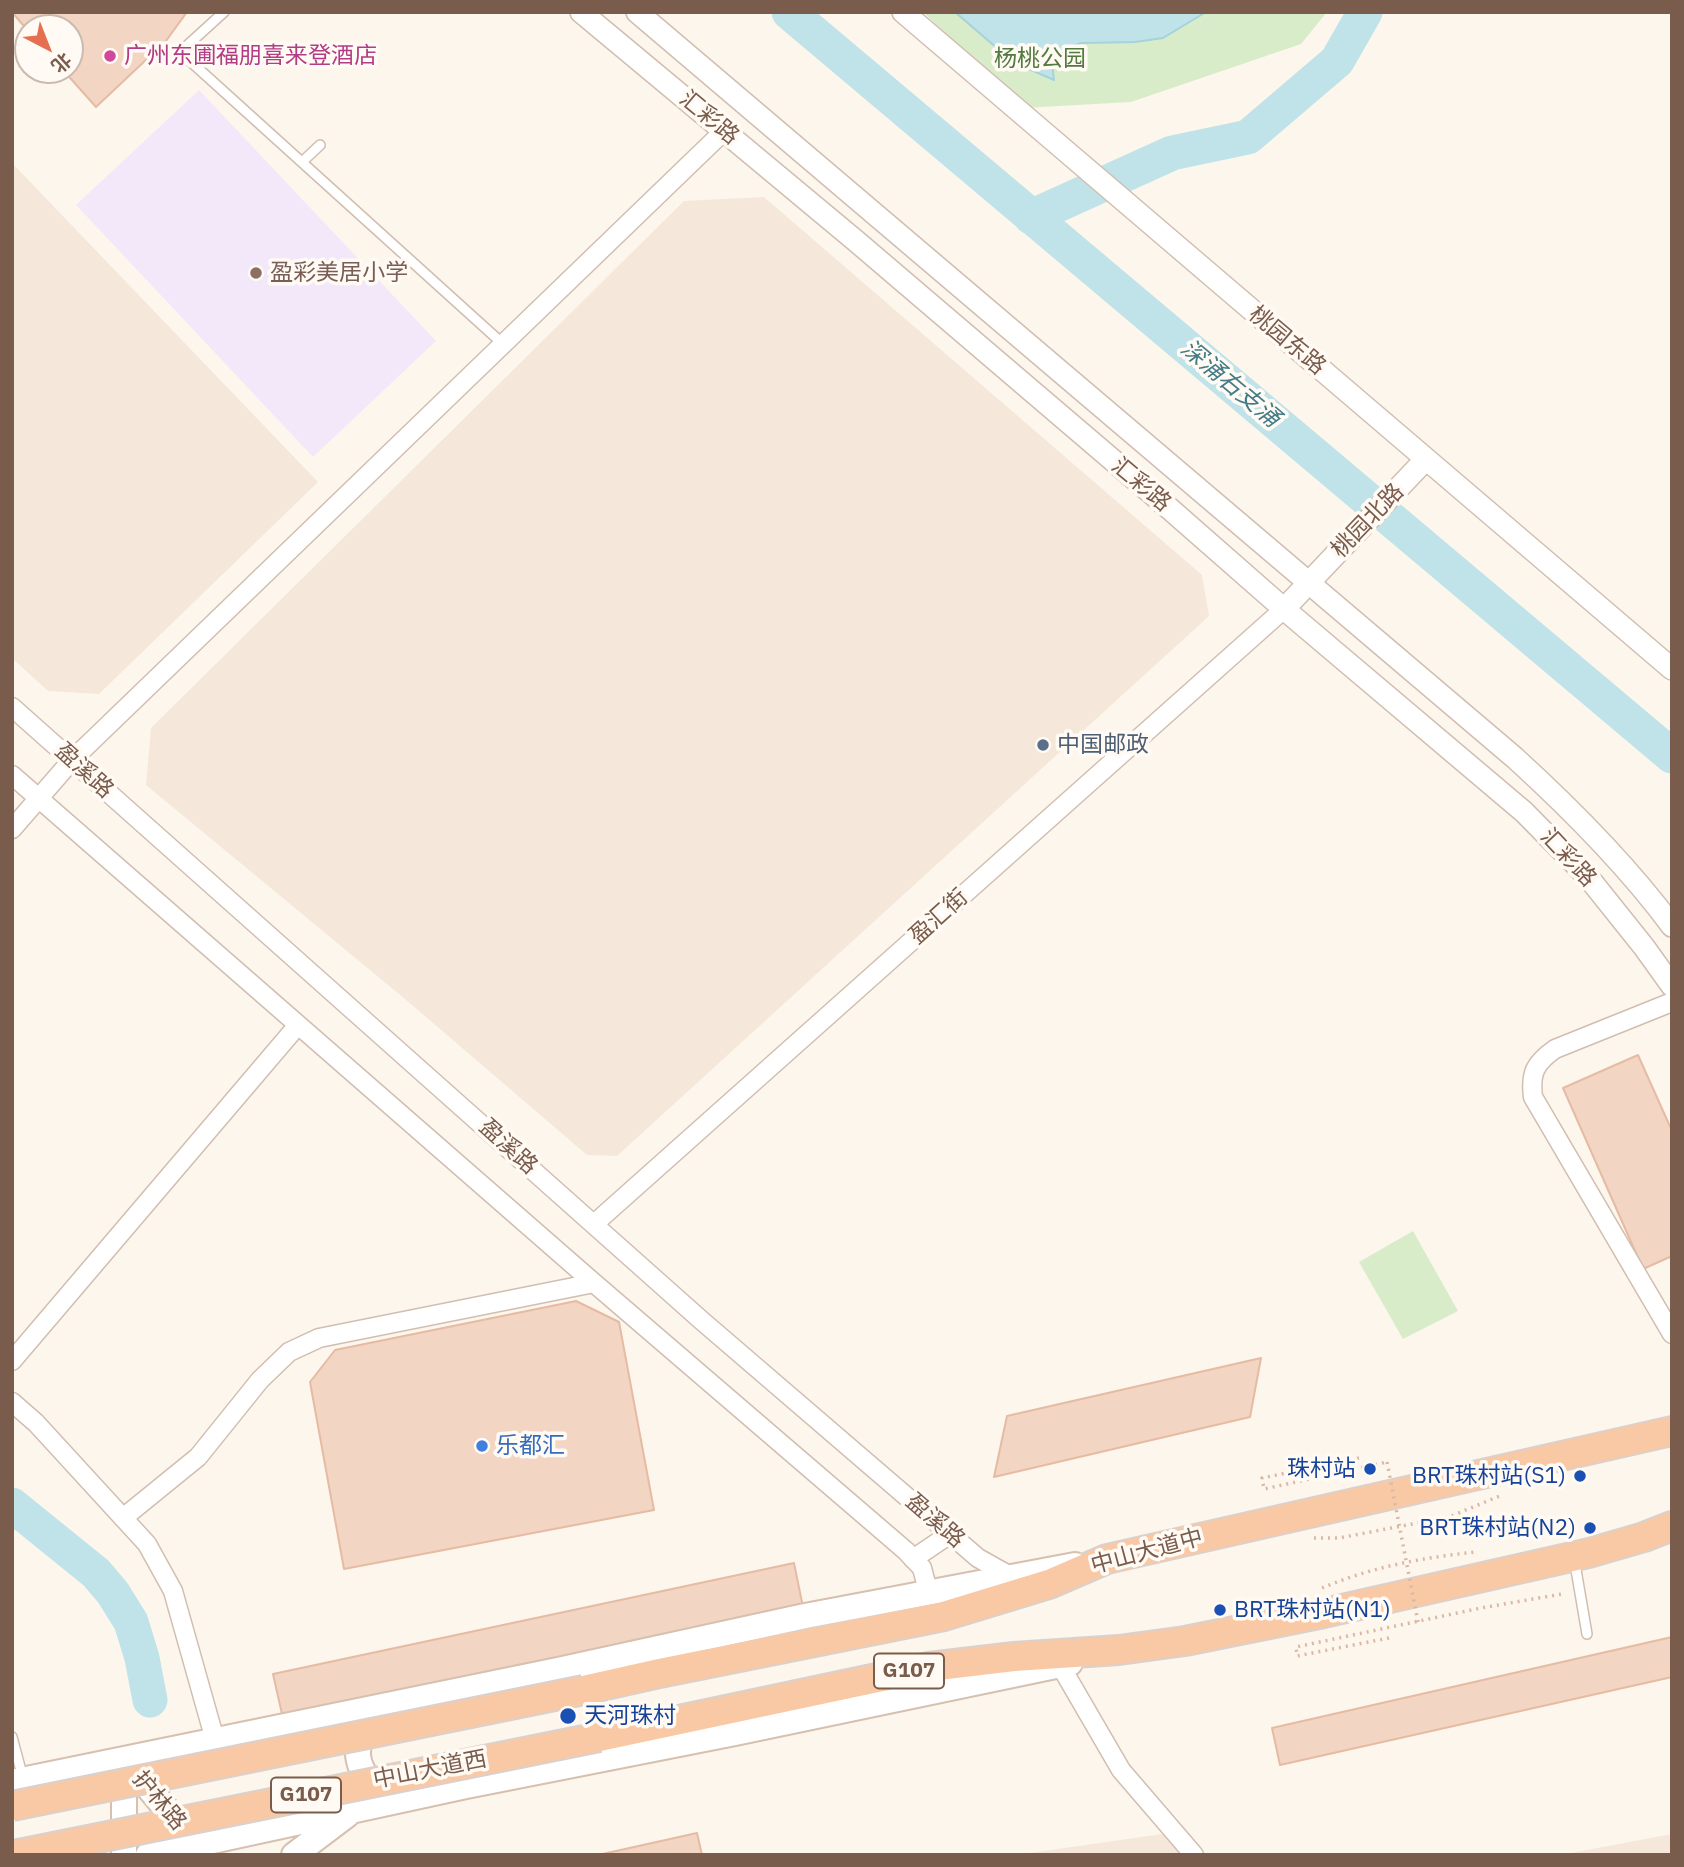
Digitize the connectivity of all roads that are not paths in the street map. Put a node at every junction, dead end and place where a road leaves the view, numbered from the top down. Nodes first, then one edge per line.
1 (224, 12) edge
2 (581, 12) edge
3 (637, 12) edge
4 (904, 12) edge
5 (724, 131) junction
6 (320, 145) dead end
7 (302, 162) junction
8 (878, 216) junction
9 (856, 241) junction
10 (925, 255) junction
11 (903, 281) junction
12 (503, 344) junction
13 (1426, 459) junction
14 (1308, 582) junction
15 (1284, 609) junction
16 (1368, 632) junction
17 (1345, 660) junction
18 (1672, 668) edge
19 (12, 707) edge
20 (72, 760) junction
21 (12, 775) edge
22 (38, 798) junction
23 (12, 829) edge
24 (1672, 926) edge
25 (1672, 986) edge
26 (1672, 1002) edge
27 (298, 1025) junction
28 (594, 1224) junction
29 (594, 1283) junction
30 (1672, 1334) edge
31 (12, 1361) edge
32 (12, 1402) edge
33 (1667, 1431) edge
34 (123, 1518) junction
35 (1672, 1526) edge
36 (950, 1534) junction
37 (1573, 1557) junction
38 (913, 1559) junction
39 (1107, 1559) junction
40 (1012, 1577) junction
41 (928, 1591) junction
42 (1587, 1634) dead end
43 (1150, 1646) junction
44 (1060, 1665) junction
45 (584, 1690) joint
46 (394, 1702) junction
47 (12, 1737) edge
48 (215, 1740) junction
49 (124, 1759) junction
50 (18, 1781) edge
51 (406, 1799) junction
52 (12, 1806) edge
53 (354, 1810) junction
54 (196, 1850) edge
55 (14, 1855) edge
56 (124, 1855) edge
57 (148, 1855) edge
58 (294, 1855) edge
59 (1194, 1855) edge

1 - 7 lane
2 - 5 street, 汇彩路
3 - 8 street, 汇彩路
4 - 13 street, 桃园东路
5 - 9 street, 汇彩路
5 - 12 street
6 - 7 lane
7 - 12 lane
8 - 9 street
8 - 10 street, 汇彩路
9 - 11 street, 汇彩路
10 - 11 street
10 - 14 street, 汇彩路
11 - 15 street, 汇彩路
12 - 20 street
13 - 14 street, 桃园北路
13 - 18 street, 桃园东路
14 - 15 street, 桃园北路
14 - 16 street, 汇彩路
15 - 17 street, 汇彩路
15 - 28 street, 盈汇街
16 - 17 street
16 - 24 street, 汇彩路
17 - 25 street, 汇彩路
19 - 20 street, 盈溪路
20 - 22 street
20 - 28 street, 盈溪路
21 - 22 street, 盈溪路
22 - 23 street
22 - 27 street, 盈溪路
26 - 30 street
27 - 29 street, 盈溪路
27 - 31 street
28 - 36 street, 盈溪路
29 - 34 street
29 - 38 street, 盈溪路
32 - 34 street
33 - 39 highway, 中山大道中 / G107
34 - 48 street
35 - 37 highway, G107
36 - 38 street
36 - 40 street, 盈溪路
37 - 42 lane
37 - 43 highway, G107
38 - 41 street, 盈溪路
39 - 40 main road
39 - 45 highway, 中山大道中 / G107
40 - 41 main road
41 - 46 main road
43 - 44 main road
43 - 55 highway, 中山大道西 / G107, bridge
44 - 51 main road
44 - 59 street
45 - 52 highway, 中山大道西 / G107, bridge
46 - 48 main road
46 - 51 main road
47 - 50 lane
48 - 49 main road
49 - 50 main road
49 - 54 main road, 护林路
49 - 56 main road, 护林路
51 - 53 main road
53 - 54 main road
53 - 58 main road
54 - 57 main road

